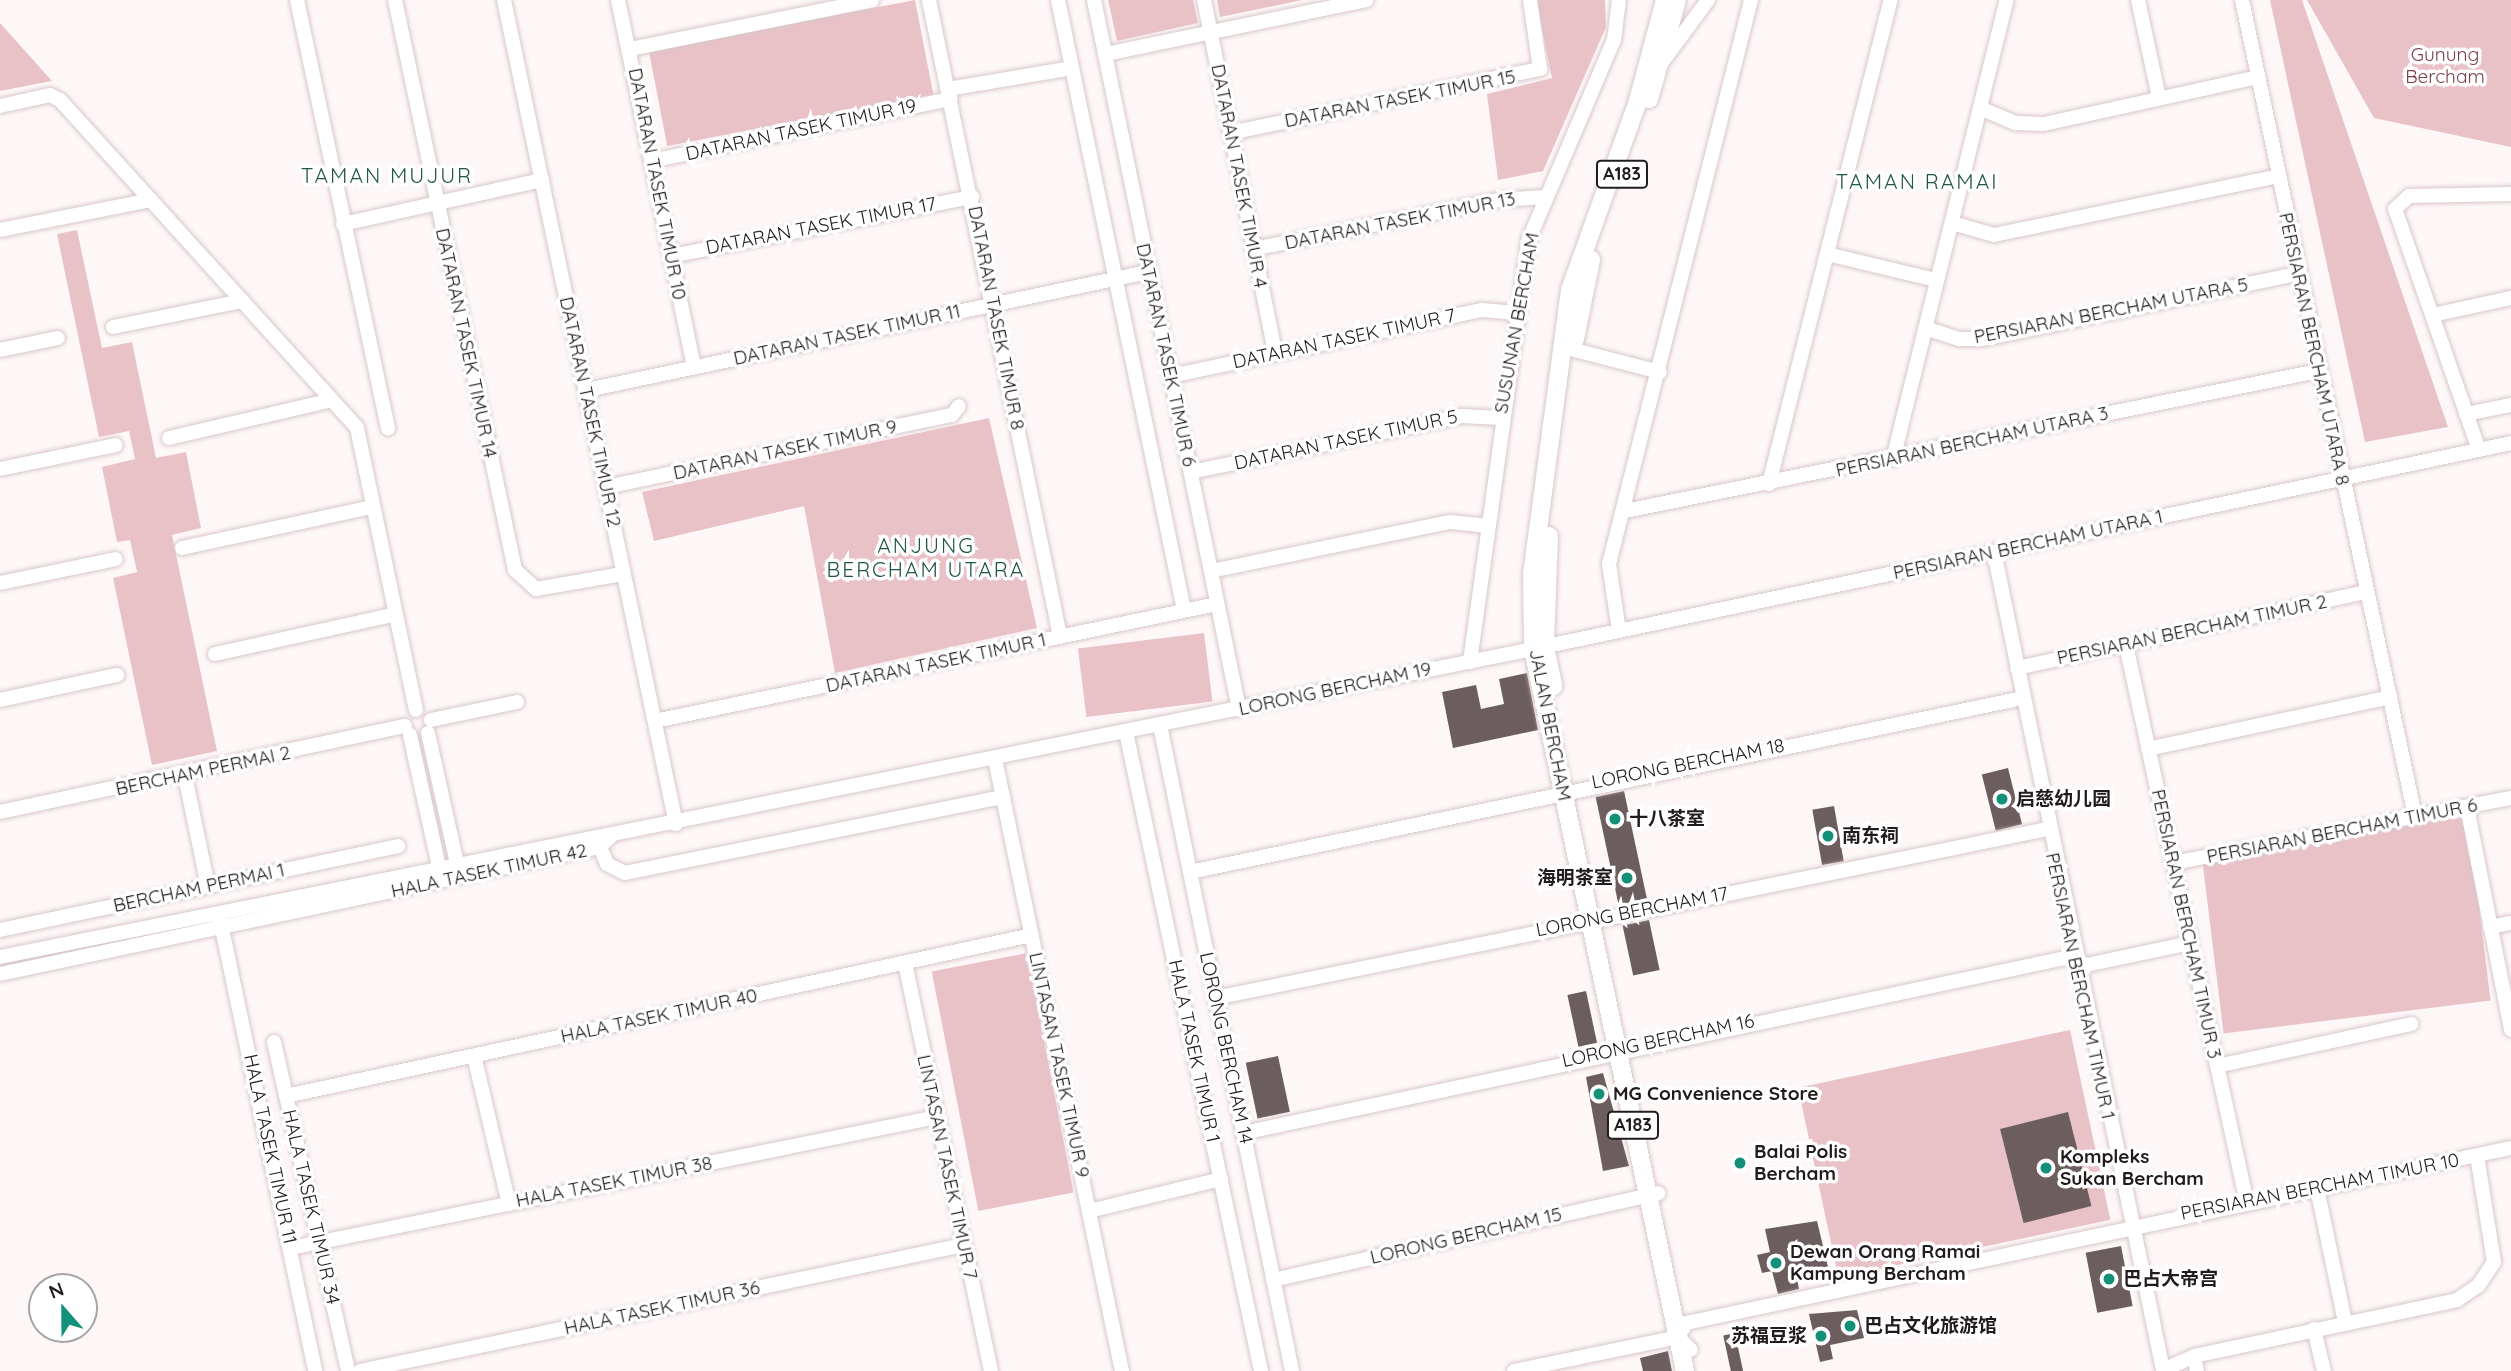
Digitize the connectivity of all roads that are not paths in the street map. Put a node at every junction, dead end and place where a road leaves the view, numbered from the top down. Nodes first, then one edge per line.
1 (297, 0) edge
2 (395, 0) edge
3 (504, 0) edge
4 (618, 0) edge
5 (872, 0) edge
6 (929, 0) edge
7 (1058, 0) edge
8 (1094, 0) edge
9 (1204, 0) edge
10 (1366, 0) edge
11 (1530, 0) edge
12 (1619, 0) edge
13 (1665, 0) edge
14 (1677, 0) edge
15 (1708, 0) edge
16 (1751, 0) edge
17 (1891, 0) edge
18 (2007, 0) edge
19 (2138, 0) edge
20 (2242, 0) edge
21 (1210, 32) junction
22 (630, 49) junction
23 (1106, 54) junction
24 (1663, 61) junction
25 (1072, 68) junction
26 (2258, 77) junction
27 (949, 94) junction
28 (2159, 98) junction
29 (0, 106) edge
30 (1980, 108) junction
31 (1230, 133) junction
32 (651, 160) junction
33 (2279, 176) junction
34 (542, 180) junction
35 (2511, 194) edge
36 (972, 197) junction
37 (1546, 197) junction
38 (151, 200) junction
39 (436, 202) junction
40 (1952, 223) junction
41 (343, 224) junction
42 (0, 230) edge
43 (1253, 249) junction
44 (1827, 254) junction
45 (671, 256) junction
46 (1148, 272) junction
47 (2297, 274) junction
48 (1114, 279) junction
49 (1936, 281) junction
50 (2511, 298) edge
51 (242, 301) junction
52 (994, 304) junction
53 (1517, 313) junction
54 (2432, 315) junction
55 (113, 327) dead end
56 (1925, 328) junction
57 (58, 338) dead end
58 (1568, 348) junction
59 (0, 350) edge
60 (1275, 352) junction
61 (694, 368) junction
62 (2318, 371) junction
63 (1660, 372) junction
64 (1171, 376) junction
65 (587, 390) junction
66 (332, 400) junction
67 (2511, 405) edge
68 (959, 406) dead end
69 (2466, 414) junction
70 (1501, 418) junction
71 (388, 428) dead end
72 (169, 438) dead end
73 (2511, 443) edge
74 (116, 445) dead end
75 (2479, 450) junction
76 (1893, 458) junction
77 (0, 469) edge
78 (1191, 472) junction
79 (2341, 479) junction
80 (1769, 484) junction
81 (606, 487) junction
82 (371, 507) junction
83 (1625, 511) junction
84 (1489, 526) junction
85 (182, 548) dead end
86 (1994, 552) junction
87 (116, 559) dead end
88 (1211, 571) junction
89 (623, 574) junction
90 (0, 583) edge
91 (2367, 592) junction
92 (1217, 604) junction
93 (1184, 610) junction
94 (393, 615) junction
95 (1619, 631) junction
96 (1060, 636) junction
97 (2126, 645) junction
98 (1539, 648) junction
99 (215, 654) dead end
100 (1470, 662) junction
101 (2017, 668) junction
102 (117, 675) dead end
103 (2390, 697) junction
104 (2022, 698) junction
105 (0, 700) edge
106 (517, 702) dead end
107 (1239, 709) junction
108 (416, 710) junction
109 (655, 721) junction
110 (1160, 725) junction
111 (430, 726) junction
112 (407, 730) junction
113 (1126, 732) junction
114 (2148, 748) junction
115 (995, 759) junction
116 (185, 776) junction
117 (1568, 788) junction
118 (1003, 797) junction
119 (2511, 798) edge
120 (2466, 807) junction
121 (0, 812) edge
122 (2415, 816) junction
123 (676, 824) junction
124 (2048, 829) junction
125 (595, 832) junction
126 (610, 837) junction
127 (398, 846) dead end
128 (598, 848) junction
129 (456, 861) junction
130 (2173, 863) junction
131 (439, 865) junction
132 (1190, 872) junction
133 (460, 877) junction
134 (442, 880) junction
135 (208, 886) junction
136 (218, 911) junction
137 (1595, 919) junction
138 (2511, 923) edge
139 (222, 927) junction
140 (2490, 927) junction
141 (0, 930) edge
142 (1032, 935) junction
143 (2190, 943) junction
144 (0, 957) edge
145 (2075, 962) junction
146 (905, 963) junction
147 (0, 974) edge
148 (1215, 998) junction
149 (2412, 1024) dead end
150 (2511, 1030) edge
151 (274, 1042) dead end
152 (1622, 1048) junction
153 (474, 1056) junction
154 (2217, 1066) junction
155 (286, 1096) junction
156 (936, 1117) junction
157 (1243, 1133) junction
158 (2511, 1148) edge
159 (2477, 1156) junction
160 (1221, 1179) junction
161 (2317, 1188) junction
162 (1653, 1194) junction
163 (2247, 1203) junction
164 (509, 1204) junction
165 (1089, 1211) junction
166 (2129, 1226) junction
167 (319, 1242) junction
168 (963, 1245) junction
169 (291, 1248) junction
170 (1273, 1280) junction
171 (2345, 1322) junction
172 (1679, 1324) junction
173 (2314, 1329) junction
174 (2194, 1356) junction
175 (315, 1371) edge
176 (348, 1371) edge
177 (360, 1371) edge
178 (990, 1371) edge
179 (1122, 1371) edge
180 (1261, 1371) edge
181 (1292, 1371) edge
182 (1514, 1371) edge
183 (1685, 1371) edge
184 (1696, 1371) edge
185 (2161, 1371) edge
186 (2197, 1371) edge
187 (2324, 1371) edge

1 - 41 street
2 - 39 street, DATARAN TASEK TIMUR 14
3 - 34 street, DATARAN TASEK TIMUR 12
4 - 22 street, DATARAN TASEK TIMUR 10
5 - 22 street
6 - 27 street, DATARAN TASEK TIMUR 8
7 - 25 street, DATARAN TASEK TIMUR 6
8 - 23 street, DATARAN TASEK TIMUR 6
9 - 21 street, DATARAN TASEK TIMUR 4
10 - 21 street
11 - 31 street, DATARAN TASEK TIMUR 15
12 - 37 street, SUSUNAN BERCHAM
13 - 58 main road, JALAN BERCHAM / A183
14 - 24 main road, JALAN BERCHAM / A183
15 - 24 street
16 - 63 street
17 - 44 street
18 - 30 street
19 - 28 street
20 - 26 street, PERSIARAN BERCHAM UTARA 8
21 - 23 street
21 - 31 street, DATARAN TASEK TIMUR 4
22 - 32 street, DATARAN TASEK TIMUR 10
23 - 46 street, DATARAN TASEK TIMUR 6
24 - 58 main road, JALAN BERCHAM / A183
25 - 27 street, DATARAN TASEK TIMUR 19
25 - 48 street, DATARAN TASEK TIMUR 6
26 - 28 street
26 - 33 street, PERSIARAN BERCHAM UTARA 8
27 - 32 street, DATARAN TASEK TIMUR 19
27 - 36 street, DATARAN TASEK TIMUR 8
28 - 30 street
29 - 38 street
30 - 40 street
31 - 43 street, DATARAN TASEK TIMUR 4
32 - 45 street, DATARAN TASEK TIMUR 10
33 - 40 street
33 - 47 street, PERSIARAN BERCHAM UTARA 8
34 - 39 street
34 - 65 street, DATARAN TASEK TIMUR 12
35 - 54 street
36 - 45 street, DATARAN TASEK TIMUR 17
36 - 52 street, DATARAN TASEK TIMUR 8
37 - 43 street, DATARAN TASEK TIMUR 13
37 - 53 street, SUSUNAN BERCHAM
38 - 42 street
38 - 51 street
39 - 41 street
39 - 89 street, DATARAN TASEK TIMUR 14
40 - 49 street
41 - 71 street
43 - 60 street, DATARAN TASEK TIMUR 4
44 - 49 street
44 - 80 street
45 - 61 street, DATARAN TASEK TIMUR 10
46 - 48 street, DATARAN TASEK TIMUR 11
46 - 64 street, DATARAN TASEK TIMUR 6
47 - 56 street, PERSIARAN BERCHAM UTARA 5
47 - 62 street, PERSIARAN BERCHAM UTARA 8
48 - 52 street, DATARAN TASEK TIMUR 11
48 - 93 street, DATARAN TASEK TIMUR 6
49 - 56 street
50 - 54 street
51 - 55 street
51 - 66 street
52 - 61 street, DATARAN TASEK TIMUR 11
52 - 96 street, DATARAN TASEK TIMUR 8
53 - 60 street, DATARAN TASEK TIMUR 7
53 - 70 street, SUSUNAN BERCHAM
54 - 69 street
56 - 76 street
57 - 59 street
58 - 63 street
58 - 98 main road, JALAN BERCHAM / A183
60 - 64 street, DATARAN TASEK TIMUR 7
61 - 65 street, DATARAN TASEK TIMUR 11
62 - 76 street, PERSIARAN BERCHAM UTARA 3
62 - 79 street, PERSIARAN BERCHAM UTARA 8
63 - 83 street
64 - 78 street, DATARAN TASEK TIMUR 6
65 - 81 street, DATARAN TASEK TIMUR 12
66 - 72 street
66 - 82 street
67 - 69 street
68 - 81 street, DATARAN TASEK TIMUR 9
69 - 75 street
70 - 78 street, DATARAN TASEK TIMUR 5
70 - 84 street, SUSUNAN BERCHAM
73 - 75 street, PERSIARAN BERCHAM UTARA 1
74 - 77 street
75 - 79 street, PERSIARAN BERCHAM UTARA 1
76 - 80 street, PERSIARAN BERCHAM UTARA 3
78 - 88 street, DATARAN TASEK TIMUR 6
79 - 86 street, PERSIARAN BERCHAM UTARA 1
79 - 91 street, PERSIARAN BERCHAM UTARA 8
80 - 83 street, PERSIARAN BERCHAM UTARA 3
81 - 89 street, DATARAN TASEK TIMUR 12
82 - 85 street
82 - 94 street
83 - 95 street
84 - 88 street
84 - 100 street, SUSUNAN BERCHAM
86 - 95 street, PERSIARAN BERCHAM UTARA 1
86 - 101 street, PERSIARAN BERCHAM TIMUR 1
87 - 90 street
88 - 92 street, DATARAN TASEK TIMUR 6
89 - 109 street, DATARAN TASEK TIMUR 12
91 - 97 street, PERSIARAN BERCHAM TIMUR 2
91 - 103 street, PERSIARAN BERCHAM UTARA 8
92 - 93 street, DATARAN TASEK TIMUR 1
92 - 107 street, DATARAN TASEK TIMUR 6
93 - 96 street, DATARAN TASEK TIMUR 1
94 - 99 street
94 - 108 street
95 - 98 street, PERSIARAN BERCHAM UTARA 1
96 - 109 street, DATARAN TASEK TIMUR 1
97 - 101 street, PERSIARAN BERCHAM TIMUR 2
97 - 114 street, PERSIARAN BERCHAM TIMUR 3
98 - 100 street, LORONG BERCHAM 19
98 - 117 main road, JALAN BERCHAM / A183
100 - 107 street, LORONG BERCHAM 19
101 - 104 street, PERSIARAN BERCHAM TIMUR 1
102 - 105 street
103 - 114 street
103 - 122 street, PERSIARAN BERCHAM UTARA 8
104 - 117 street, LORONG BERCHAM 18
104 - 124 street, PERSIARAN BERCHAM TIMUR 1
106 - 111 street, BERCHAM PERMAI 2
107 - 110 street, LORONG BERCHAM 19
108 - 111 street
108 - 112 street
109 - 123 street, DATARAN TASEK TIMUR 12
110 - 113 street, LORONG BERCHAM 19
110 - 132 street, LORONG BERCHAM 14
111 - 112 street, BERCHAM PERMAI 2
111 - 129 street
112 - 116 street, BERCHAM PERMAI 2
112 - 131 street
113 - 115 street, LORONG BERCHAM 19
113 - 160 street, HALA TASEK TIMUR 1
114 - 130 street, PERSIARAN BERCHAM TIMUR 3
115 - 118 street, LINTASAN TASEK TIMUR 9
115 - 123 street, LORONG BERCHAM 19
116 - 121 street, BERCHAM PERMAI 2
116 - 135 street
117 - 132 street, LORONG BERCHAM 18
117 - 137 main road, JALAN BERCHAM / A183
118 - 128 street
118 - 142 street, LINTASAN TASEK TIMUR 9
119 - 120 street, PERSIARAN BERCHAM TIMUR 6
120 - 122 street, PERSIARAN BERCHAM TIMUR 6
120 - 140 street
122 - 130 street, PERSIARAN BERCHAM TIMUR 6
123 - 126 street, LORONG BERCHAM 19
124 - 137 street, LORONG BERCHAM 17
124 - 145 street, PERSIARAN BERCHAM TIMUR 1
125 - 126 street, HALA TASEK TIMUR 42
125 - 128 street
125 - 129 street, HALA TASEK TIMUR 42
126 - 128 street, HALA TASEK TIMUR 42
127 - 135 street, BERCHAM PERMAI 1
128 - 133 street, HALA TASEK TIMUR 42
129 - 131 street, HALA TASEK TIMUR 42
129 - 133 street
130 - 143 street, PERSIARAN BERCHAM TIMUR 3
131 - 134 street
131 - 136 street, HALA TASEK TIMUR 42
132 - 148 street, LORONG BERCHAM 14
133 - 134 street, HALA TASEK TIMUR 42
134 - 139 street, HALA TASEK TIMUR 42
135 - 141 street, BERCHAM PERMAI 1
136 - 139 street, HALA TASEK TIMUR 11
136 - 144 street, HALA TASEK TIMUR 42
137 - 148 street, LORONG BERCHAM 17
137 - 152 main road, JALAN BERCHAM / A183
138 - 140 street
139 - 147 street, HALA TASEK TIMUR 42
139 - 169 street, HALA TASEK TIMUR 11
140 - 150 street
142 - 146 street, HALA TASEK TIMUR 40
142 - 165 street, LINTASAN TASEK TIMUR 9
143 - 145 street, LORONG BERCHAM 16
143 - 154 street, PERSIARAN BERCHAM TIMUR 3
145 - 152 street, LORONG BERCHAM 16
145 - 166 street, PERSIARAN BERCHAM TIMUR 1
146 - 153 street, HALA TASEK TIMUR 40
146 - 156 street, LINTASAN TASEK TIMUR 7
148 - 157 street, LORONG BERCHAM 14
149 - 154 street
151 - 155 street, HALA TASEK TIMUR 34
152 - 157 street, LORONG BERCHAM 16
152 - 162 main road, JALAN BERCHAM / A183
153 - 155 street, HALA TASEK TIMUR 40
153 - 164 street
154 - 163 street, PERSIARAN BERCHAM TIMUR 3
155 - 167 street, HALA TASEK TIMUR 34
156 - 164 street, HALA TASEK TIMUR 38
156 - 168 street, LINTASAN TASEK TIMUR 7
157 - 170 street, LORONG BERCHAM 14
158 - 159 street, PERSIARAN BERCHAM TIMUR 10
159 - 161 street, PERSIARAN BERCHAM TIMUR 10
159 - 171 street, PERSIARAN BERCHAM TIMUR 1
160 - 165 street
160 - 180 street, HALA TASEK TIMUR 1
161 - 163 street, PERSIARAN BERCHAM TIMUR 10
161 - 171 street
162 - 170 street, LORONG BERCHAM 15
162 - 172 main road, JALAN BERCHAM / A183
163 - 166 street, PERSIARAN BERCHAM TIMUR 10
164 - 167 street, HALA TASEK TIMUR 38
165 - 179 street, LINTASAN TASEK TIMUR 9
166 - 172 street
166 - 185 street, PERSIARAN BERCHAM TIMUR 1
167 - 169 street, HALA TASEK TIMUR 38
167 - 176 street, HALA TASEK TIMUR 34
168 - 177 street, HALA TASEK TIMUR 36
168 - 178 street, LINTASAN TASEK TIMUR 7
169 - 175 street, HALA TASEK TIMUR 11
170 - 181 street, LORONG BERCHAM 14
171 - 173 street, PERSIARAN BERCHAM TIMUR 1
172 - 182 street
172 - 183 main road, JALAN BERCHAM / A183
172 - 184 main road, JALAN BERCHAM / A183
173 - 174 street, PERSIARAN BERCHAM TIMUR 1
173 - 187 street
174 - 185 street, PERSIARAN BERCHAM TIMUR 1
174 - 186 street

